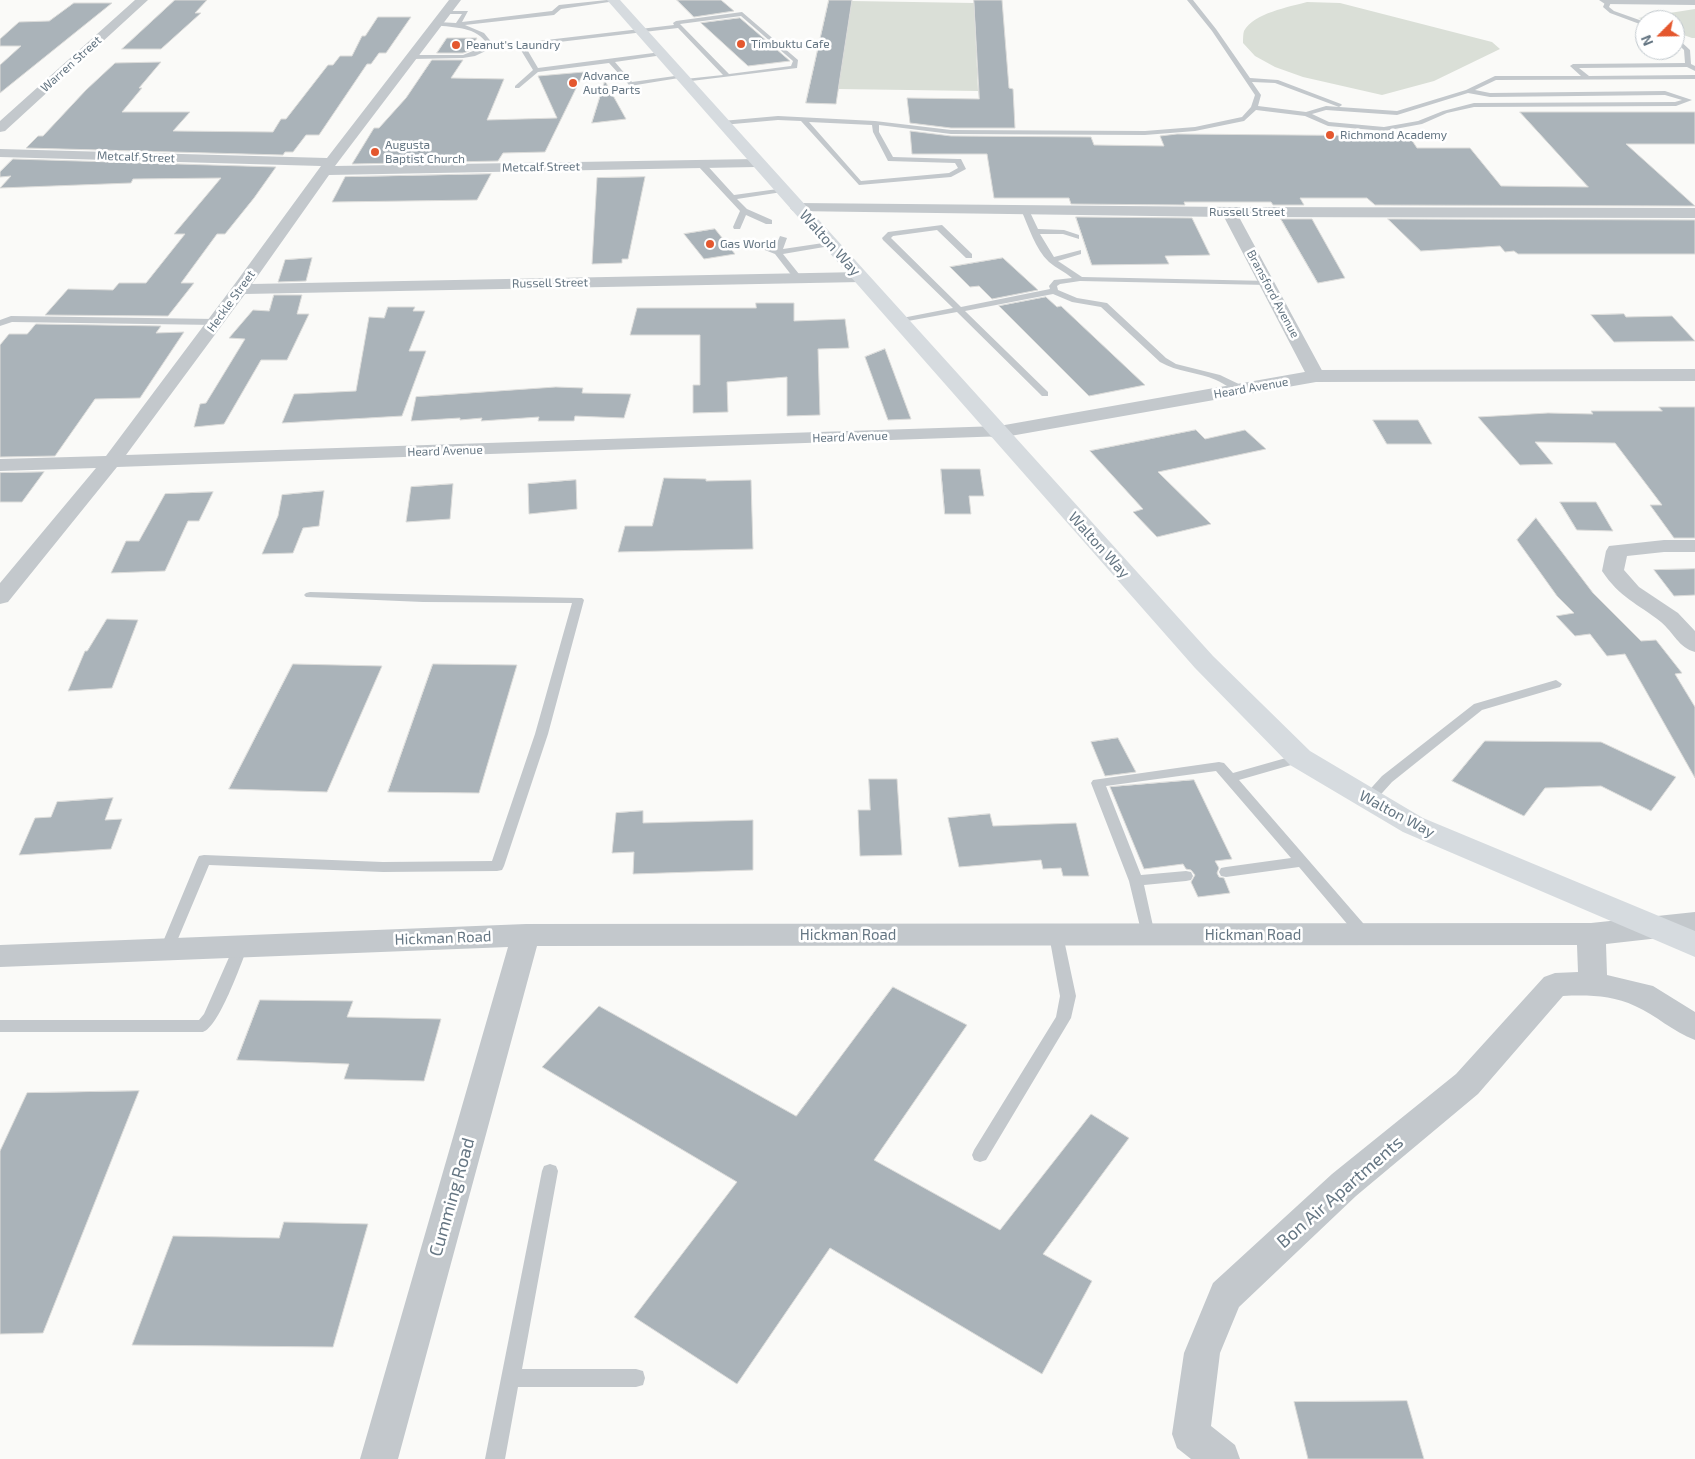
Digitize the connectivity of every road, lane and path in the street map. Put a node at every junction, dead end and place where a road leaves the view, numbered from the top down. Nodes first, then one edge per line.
1 (142, 0) edge
2 (613, 0) edge
3 (1190, 0) edge
4 (1607, 0) edge
5 (1695, 1) edge
6 (446, 12) edge
7 (1635, 20) edge
8 (458, 24) junction
9 (679, 26) junction
10 (641, 31) junction
11 (491, 46) junction
12 (522, 46) junction
13 (1685, 48) edge
14 (661, 54) junction
15 (412, 57) junction
16 (611, 61) junction
17 (1688, 65) junction
18 (1695, 69) edge
19 (536, 70) junction
20 (728, 76) junction
21 (1695, 77) edge
22 (1587, 78) junction
23 (684, 79) junction
24 (1247, 80) junction
25 (517, 87) dead end
26 (1468, 91) junction
27 (1692, 100) edge
28 (1254, 108) junction
29 (1348, 109) junction
30 (1397, 113) junction
31 (1306, 114) junction
32 (803, 119) junction
33 (722, 123) junction
34 (874, 123) junction
35 (1420, 123) junction
36 (0, 128) edge
37 (0, 153) edge
38 (891, 159) junction
39 (756, 163) junction
40 (701, 164) junction
41 (896, 165) dead end
42 (328, 166) junction
43 (902, 172) dead end
44 (907, 178) junction
45 (782, 190) junction
46 (732, 198) junction
47 (798, 208) junction
48 (933, 210) junction
49 (1025, 210) junction
50 (744, 211) junction
51 (1228, 212) junction
52 (1695, 213) edge
53 (769, 222) dead end
54 (755, 224) dead end
55 (737, 227) dead end
56 (939, 227) junction
57 (1034, 231) junction
58 (1076, 237) dead end
59 (782, 238) dead end
60 (769, 240) dead end
61 (750, 244) dead end
62 (830, 244) junction
63 (778, 252) junction
64 (1078, 252) dead end
65 (969, 256) dead end
66 (1052, 260) junction
67 (861, 277) junction
68 (799, 278) junction
69 (1080, 279) junction
70 (1267, 283) junction
71 (240, 289) junction
72 (1054, 292) junction
73 (960, 310) junction
74 (900, 321) junction
75 (216, 322) junction
76 (0, 323) edge
77 (1695, 375) edge
78 (1316, 376) junction
79 (1242, 389) junction
80 (1045, 394) dead end
81 (999, 432) junction
82 (111, 462) junction
83 (0, 465) edge
84 (1695, 546) edge
85 (310, 595) dead end
86 (0, 597) edge
87 (1695, 645) edge
88 (1556, 684) dead end
89 (1300, 758) junction
90 (1230, 778) junction
91 (1369, 799) junction
92 (1302, 862) junction
93 (1226, 872) dead end
94 (1186, 876) dead end
95 (1136, 881) junction
96 (1695, 923) edge
97 (1656, 928) junction
98 (526, 934) junction
99 (1364, 934) junction
100 (1591, 934) junction
101 (1056, 935) junction
102 (1148, 935) junction
103 (1695, 945) edge
104 (241, 946) junction
105 (167, 949) junction
106 (0, 956) edge
107 (1593, 983) junction
108 (0, 1026) edge
109 (1695, 1027) edge
110 (980, 1155) dead end
111 (550, 1171) dead end
112 (510, 1378) junction
113 (636, 1378) dead end
114 (379, 1459) edge
115 (495, 1459) edge
116 (1221, 1459) edge

1 - 36 street, Warren Street
2 - 8 lane
2 - 10 main road, Walton Way
3 - 24 lane
4 - 5 street
4 - 7 lane
6 - 8 lane
6 - 8 lane
6 - 15 street, Heckle Street
8 - 11 lane
9 - 10 lane
9 - 20 lane
9 - 20 lane
10 - 12 lane
10 - 14 main road, Walton Way
11 - 12 lane
11 - 15 lane
12 - 19 lane
13 - 17 lane
14 - 16 lane
14 - 23 main road, Walton Way
15 - 42 street, Heckle Street
16 - 19 lane
16 - 23 lane
17 - 18 lane
17 - 22 lane
19 - 25 lane
20 - 23 lane
21 - 22 lane
22 - 26 lane
23 - 33 main road, Walton Way
24 - 28 lane
24 - 29 lane
26 - 27 lane
26 - 30 lane
27 - 35 lane
28 - 31 lane
28 - 34 lane
29 - 30 lane
29 - 31 lane
30 - 35 lane
31 - 35 lane
32 - 33 lane
32 - 34 lane
32 - 44 lane
33 - 39 main road, Walton Way
34 - 38 lane
37 - 42 street, Metcalf Street
38 - 41 lane
38 - 44 lane
39 - 40 street, Metcalf Street
39 - 45 main road, Walton Way
40 - 42 street, Metcalf Street
40 - 46 lane
42 - 71 street, Heckle Street
43 - 44 lane
45 - 46 lane
45 - 47 main road, Walton Way
46 - 50 lane
47 - 48 street, Russell Street
47 - 62 main road, Walton Way
48 - 49 street, Russell Street
48 - 56 lane
49 - 51 street, Russell Street
49 - 57 lane
50 - 53 lane
50 - 54 lane
50 - 55 lane
51 - 52 street, Russell Street
51 - 70 street, Bransford Avenue
56 - 65 lane
56 - 73 lane
57 - 58 lane
57 - 66 lane
59 - 63 lane
60 - 63 lane
61 - 63 lane
62 - 63 lane
62 - 67 main road, Walton Way
63 - 68 lane
64 - 66 lane
66 - 69 lane
67 - 68 street, Russell Street
67 - 74 main road, Walton Way
68 - 71 street, Russell Street
69 - 70 lane
69 - 72 lane
70 - 78 street, Bransford Avenue
71 - 75 street, Heckle Street
72 - 73 lane
72 - 79 lane
73 - 74 lane
73 - 80 lane
74 - 81 main road, Walton Way
75 - 76 lane
75 - 82 street, Heckle Street
77 - 78 street, Heard Avenue
78 - 79 street, Heard Avenue
79 - 81 street, Heard Avenue
81 - 82 street, Heard Avenue
81 - 89 main road, Walton Way
82 - 83 street, Heard Avenue
82 - 86 street, Heckle Street
84 - 87 street
85 - 105 lane
88 - 91 lane
89 - 90 lane
89 - 91 main road, Walton Way
90 - 92 lane
90 - 95 lane
91 - 97 main road, Walton Way
92 - 93 lane
92 - 99 lane
94 - 95 lane
95 - 102 lane
96 - 97 street, Hickman Road
97 - 100 street, Hickman Road
97 - 103 main road, Walton Way
98 - 101 street, Hickman Road
98 - 104 street, Hickman Road
98 - 114 street, Cumming Road
99 - 100 street, Hickman Road
99 - 102 street, Hickman Road
100 - 107 street
101 - 102 street, Hickman Road
101 - 110 lane
104 - 105 street, Hickman Road
104 - 108 lane
105 - 106 street, Hickman Road
107 - 109 street, Bon Air Apartments
107 - 116 street, Bon Air Apartments
111 - 112 lane
112 - 113 lane
112 - 115 lane

